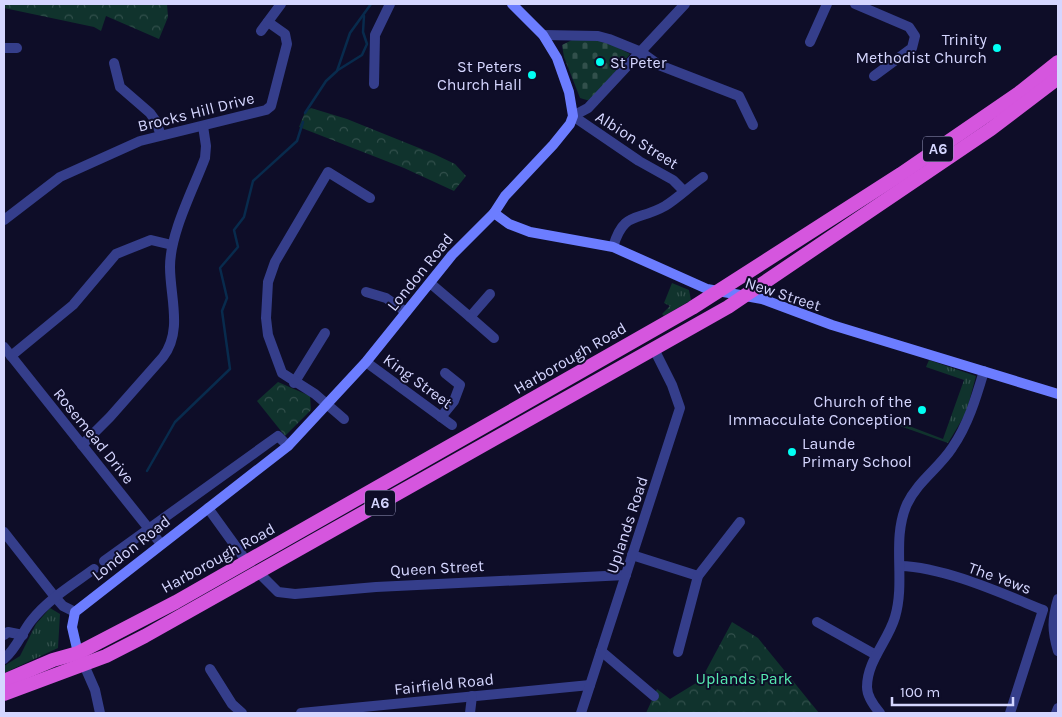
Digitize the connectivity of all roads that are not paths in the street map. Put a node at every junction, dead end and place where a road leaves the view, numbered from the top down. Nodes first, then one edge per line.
1 (281, 4) edge
2 (390, 4) edge
3 (512, 4) edge
4 (685, 4) edge
5 (827, 4) edge
6 (855, 4) edge
7 (268, 22) junction
8 (261, 31) dead end
9 (543, 35) junction
10 (810, 42) dead end
11 (4, 48) edge
12 (17, 48) dead end
13 (641, 52) junction
14 (1058, 62) edge
15 (114, 63) dead end
16 (874, 76) dead end
17 (1058, 78) edge
18 (374, 84) dead end
19 (573, 116) junction
20 (753, 125) dead end
21 (203, 126) junction
22 (161, 135) junction
23 (703, 177) dead end
24 (684, 191) junction
25 (370, 198) dead end
26 (888, 200) junction
27 (494, 213) junction
28 (4, 220) edge
29 (802, 233) junction
30 (172, 245) junction
31 (613, 247) junction
32 (430, 284) junction
33 (366, 292) dead end
34 (490, 294) dead end
35 (732, 294) junction
36 (406, 312) junction
37 (470, 317) junction
38 (325, 333) dead end
39 (494, 338) dead end
40 (652, 339) junction
41 (4, 347) edge
42 (10, 356) junction
43 (366, 362) junction
44 (984, 371) junction
45 (445, 373) dead end
46 (294, 382) junction
47 (554, 388) junction
48 (1058, 394) edge
49 (328, 405) junction
50 (441, 417) junction
51 (344, 419) dead end
52 (452, 425) dead end
53 (82, 445) junction
54 (288, 446) junction
55 (208, 508) junction
56 (740, 522) dead end
57 (149, 530) junction
58 (4, 532) edge
59 (161, 544) junction
60 (632, 556) junction
61 (104, 561) dead end
62 (247, 562) junction
63 (900, 566) junction
64 (94, 569) dead end
65 (258, 572) junction
66 (626, 575) junction
67 (698, 576) junction
68 (55, 597) junction
69 (1058, 599) edge
70 (75, 612) junction
71 (817, 622) dead end
72 (4, 635) edge
73 (23, 635) junction
74 (601, 651) junction
75 (1058, 651) edge
76 (678, 652) dead end
77 (876, 655) junction
78 (81, 658) junction
79 (4, 659) edge
80 (210, 669) dead end
81 (4, 681) edge
82 (590, 685) junction
83 (4, 694) edge
84 (472, 696) junction
85 (654, 696) dead end
86 (1058, 708) edge
87 (100, 713) edge
88 (242, 713) edge
89 (301, 713) edge
90 (470, 713) edge
91 (581, 713) edge
92 (880, 713) edge
93 (1010, 713) edge
94 (1056, 713) edge

1 - 7 street
2 - 18 street
3 - 9 main road
4 - 13 street
5 - 10 street
6 - 16 street
7 - 8 street
7 - 21 street, Brocks Hill Drive
9 - 13 street
9 - 19 main road
11 - 12 street
13 - 19 street
13 - 20 street
14 - 29 highway, A6
15 - 22 street
17 - 26 highway, A6
19 - 24 street, Albion Street
19 - 27 main road, London Road
21 - 22 street, Brocks Hill Drive
21 - 30 street
22 - 28 street, Brocks Hill Drive
23 - 24 street
24 - 31 street
25 - 46 street
26 - 29 highway
26 - 35 highway, A6
27 - 31 main road, New Street
27 - 32 main road, London Road
29 - 35 highway, A6
30 - 42 street
30 - 53 street
31 - 35 main road, New Street
32 - 36 main road, London Road
32 - 37 street
33 - 36 street
34 - 37 street
35 - 40 highway, A6
35 - 44 main road, New Street
36 - 43 main road, London Road
37 - 39 street
38 - 46 street
40 - 47 highway, Harborough Road / A6
40 - 47 highway, A6
40 - 60 street, Uplands Road
40 - 65 highway, Harborough Road / A6
41 - 42 street, Rosemead Drive
42 - 53 street, Rosemead Drive
43 - 49 main road, London Road
43 - 50 street, King Street
44 - 48 main road, New Street
44 - 63 street
45 - 50 street
46 - 49 street
47 - 62 highway, Harborough Road / A6
49 - 51 street
49 - 54 main road, London Road
50 - 52 street, King Street
53 - 57 street, Rosemead Drive
54 - 55 main road, London Road
54 - 57 street, London Road
55 - 59 main road, London Road
55 - 62 street
56 - 67 street
57 - 59 street, Rosemead Drive
57 - 61 street, London Road
58 - 68 street
59 - 70 main road, London Road
60 - 66 street, Uplands Road
60 - 67 street
62 - 78 highway, Harborough Road / A6
63 - 77 street
63 - 93 street, The Yews
64 - 68 street, London Road
65 - 66 street, Queen Street
65 - 78 highway, Harborough Road / A6
66 - 74 street, Uplands Road
67 - 76 street
68 - 70 street
68 - 73 street, London Road
69 - 75 street
70 - 78 main road
71 - 77 street
72 - 73 street
73 - 79 street, London Road
74 - 82 street, Uplands Road
74 - 85 street
77 - 92 street
78 - 81 highway, A6
78 - 83 highway, A6
78 - 87 street
80 - 88 street
82 - 84 street, Fairfield Road
82 - 91 street, Uplands Road
84 - 89 street, Fairfield Road
84 - 90 street
86 - 94 street

